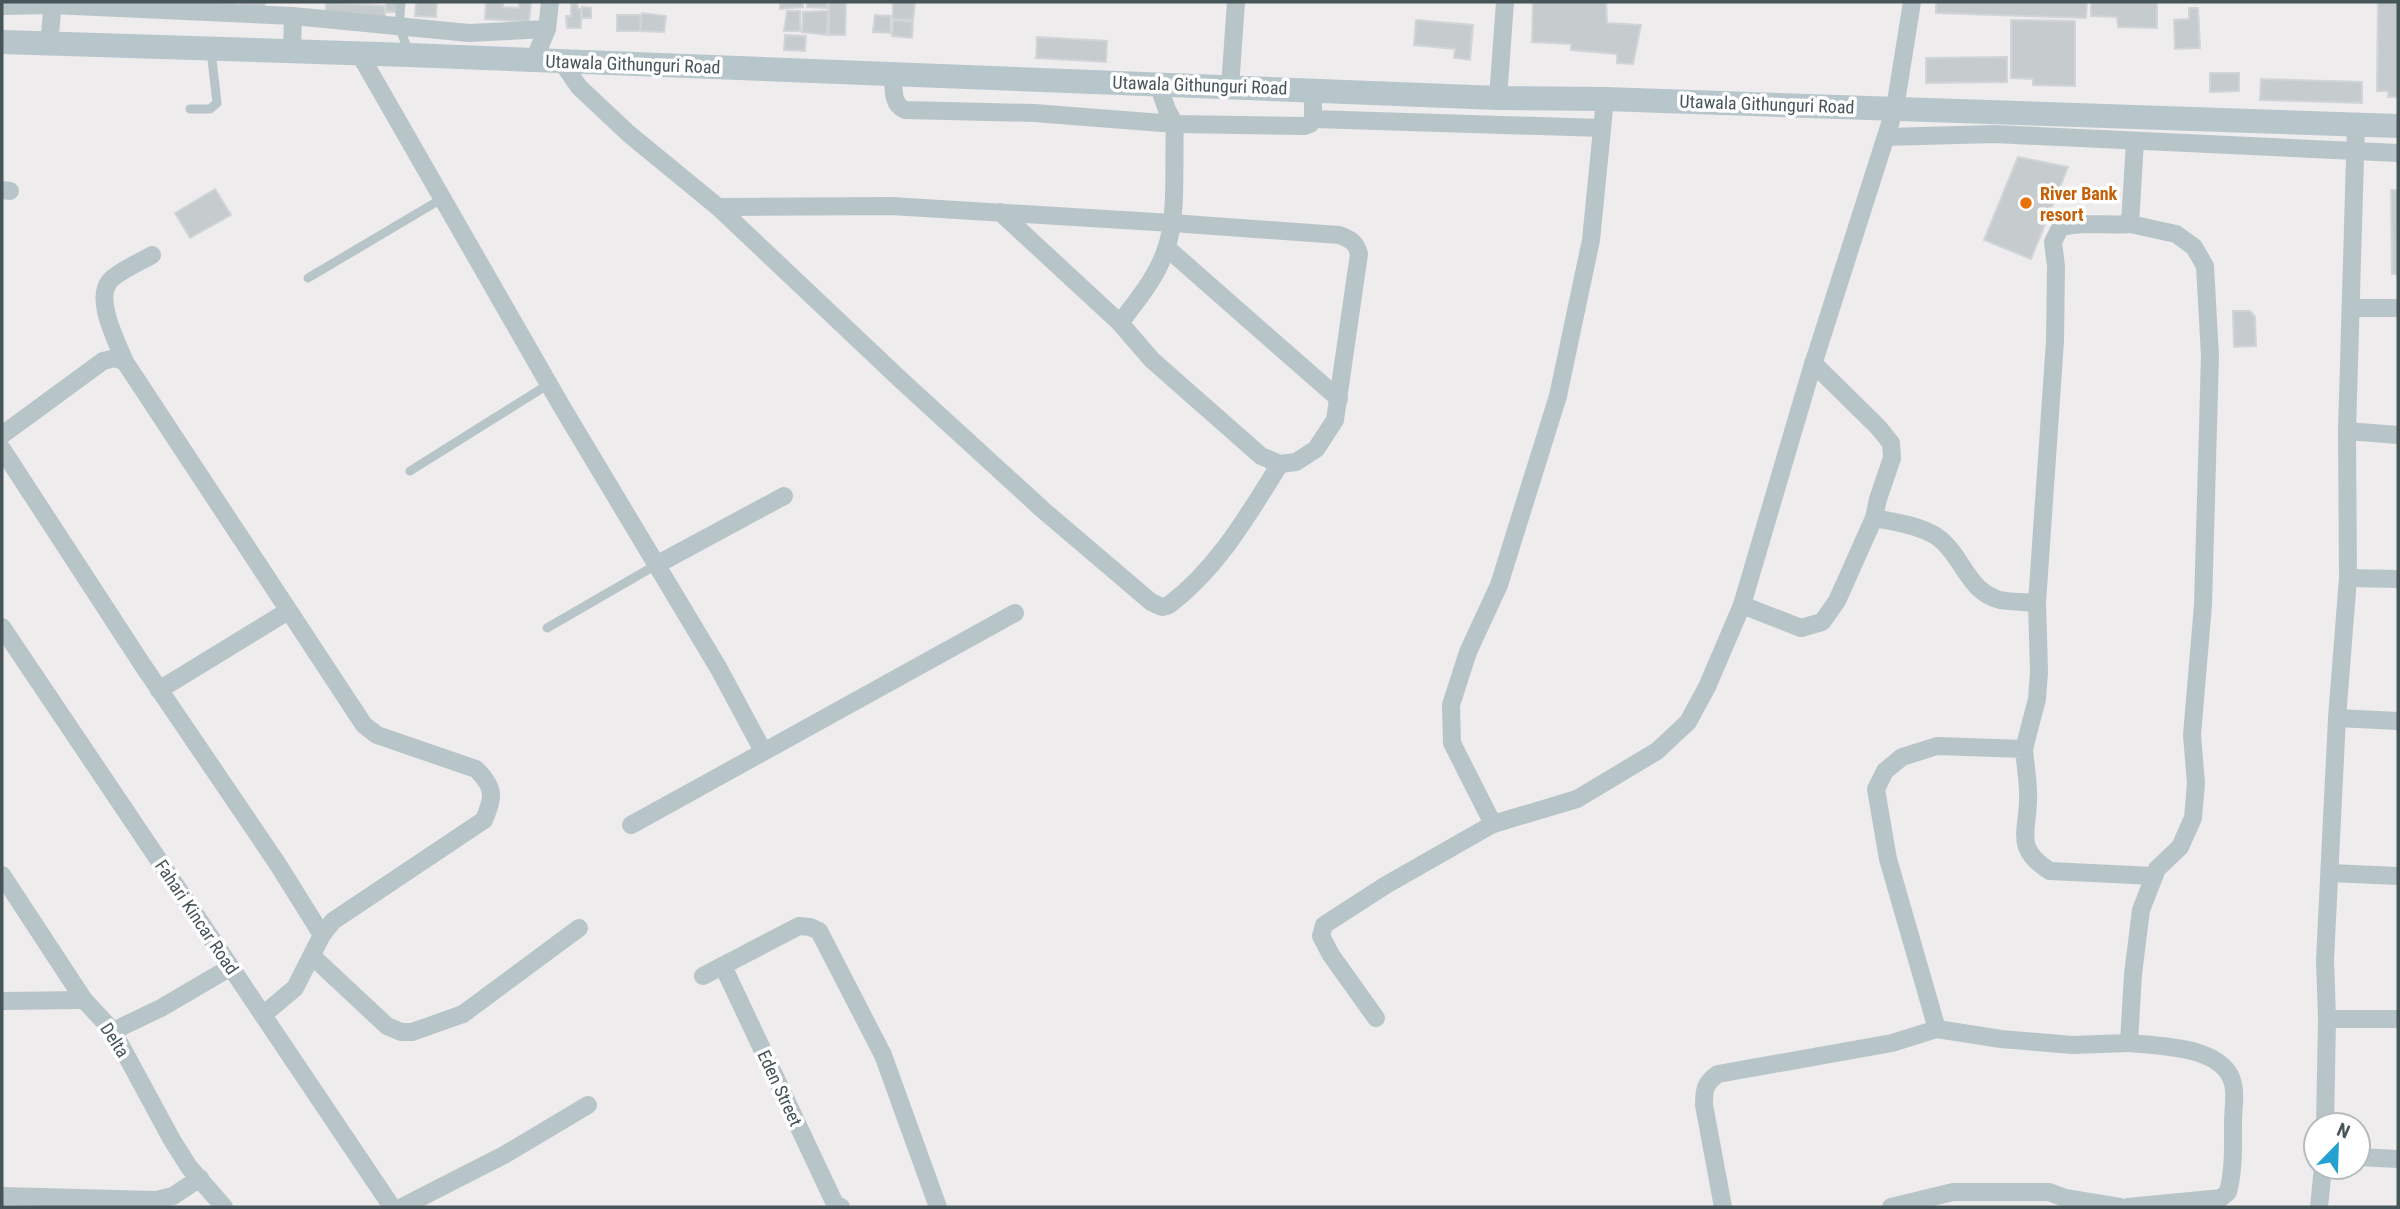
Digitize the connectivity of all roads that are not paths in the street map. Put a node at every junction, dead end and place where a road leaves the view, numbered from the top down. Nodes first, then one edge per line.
1 (401, 2) edge
2 (550, 2) edge
3 (1236, 2) edge
4 (1505, 2) edge
5 (1912, 2) edge
6 (53, 3) edge
7 (2, 6) edge
8 (293, 16) junction
9 (399, 26) junction
10 (547, 29) junction
11 (469, 33) junction
12 (2, 42) edge
13 (49, 44) junction
14 (211, 49) junction
15 (292, 51) junction
16 (359, 53) junction
17 (409, 55) junction
18 (466, 58) junction
19 (534, 60) junction
20 (561, 61) junction
21 (892, 73) junction
22 (1035, 79) junction
23 (1158, 84) junction
24 (1230, 87) junction
25 (1313, 90) junction
26 (1498, 98) junction
27 (1605, 99) junction
28 (1895, 108) junction
29 (191, 109) dead end
30 (1034, 113) junction
31 (1313, 119) junction
32 (1175, 124) junction
33 (2356, 124) junction
34 (2398, 126) edge
35 (1602, 128) junction
36 (1886, 137) junction
37 (2134, 141) junction
38 (2355, 152) junction
39 (2398, 153) edge
40 (443, 198) junction
41 (718, 206) junction
42 (1000, 212) junction
43 (1172, 223) junction
44 (2130, 224) junction
45 (1167, 248) junction
46 (152, 255) dead end
47 (307, 278) dead end
48 (2351, 308) junction
49 (2398, 308) edge
50 (1120, 323) junction
51 (125, 362) junction
52 (1813, 363) junction
53 (549, 384) junction
54 (1339, 399) junction
55 (2347, 431) junction
56 (2, 435) edge
57 (2398, 435) edge
58 (2, 449) edge
59 (1280, 464) junction
60 (410, 471) dead end
61 (784, 496) dead end
62 (1874, 518) junction
63 (656, 565) junction
64 (2348, 578) junction
65 (2398, 579) edge
66 (2037, 603) junction
67 (1742, 605) junction
68 (288, 611) junction
69 (1015, 613) dead end
70 (2, 627) edge
71 (547, 628) dead end
72 (159, 690) junction
73 (2337, 718) junction
74 (2398, 721) edge
75 (2024, 749) junction
76 (763, 751) junction
77 (1493, 824) junction
78 (631, 825) dead end
79 (2330, 873) junction
80 (2, 875) edge
81 (2154, 876) junction
82 (2398, 876) edge
83 (579, 928) dead end
84 (322, 935) junction
85 (312, 956) junction
86 (723, 966) junction
87 (231, 967) junction
88 (703, 976) dead end
89 (85, 1000) junction
90 (2, 1001) edge
91 (263, 1015) junction
92 (1376, 1018) dead end
93 (2327, 1019) junction
94 (2398, 1020) edge
95 (1937, 1029) junction
96 (113, 1031) junction
97 (2129, 1043) junction
98 (588, 1105) dead end
99 (2325, 1111) edge
100 (2372, 1158) edge
101 (2398, 1159) edge
102 (200, 1178) junction
103 (2322, 1181) edge
104 (2, 1196) edge
105 (2052, 1200) edge
106 (224, 1207) edge
107 (392, 1207) edge
108 (402, 1207) edge
109 (841, 1207) edge
110 (938, 1207) edge
111 (1723, 1207) edge
112 (1891, 1207) edge
113 (2120, 1207) edge
114 (2128, 1207) edge
115 (2319, 1207) edge

1 - 9 lane
2 - 10 street
3 - 24 street
4 - 26 street
5 - 28 street
6 - 7 street
6 - 8 street
6 - 13 street
8 - 9 street
8 - 15 street
9 - 11 street
9 - 17 lane
10 - 11 street
10 - 19 street
11 - 18 street
12 - 13 street, Utawala Githunguri Road
13 - 14 street, Utawala Githunguri Road
14 - 15 street, Utawala Githunguri Road
14 - 29 lane
15 - 16 street, Utawala Githunguri Road
16 - 17 street, Utawala Githunguri Road
16 - 40 street
17 - 18 street, Utawala Githunguri Road
18 - 19 street, Utawala Githunguri Road
19 - 20 street, Utawala Githunguri Road
20 - 21 street, Utawala Githunguri Road
20 - 41 street
21 - 22 street, Utawala Githunguri Road
21 - 30 street
22 - 23 street, Utawala Githunguri Road
22 - 30 street
23 - 24 street, Utawala Githunguri Road
23 - 32 street
24 - 25 street, Utawala Githunguri Road
25 - 26 street, Utawala Githunguri Road
25 - 31 street
26 - 27 street, Utawala Githunguri Road
27 - 28 street, Utawala Githunguri Road
27 - 35 street
28 - 33 street, Utawala Githunguri Road
28 - 36 street
30 - 32 street
31 - 32 street
31 - 35 street
32 - 43 street
33 - 34 street, Utawala Githunguri Road
33 - 38 street
35 - 77 street
36 - 37 street
36 - 52 street
37 - 38 street
37 - 44 street
38 - 39 street
38 - 48 street
40 - 47 lane
40 - 53 street
41 - 42 street
41 - 59 street
42 - 43 street
42 - 50 street
43 - 45 street
43 - 54 street
44 - 66 street
44 - 81 street
45 - 50 street
45 - 54 street
46 - 51 street
48 - 49 street
48 - 55 street
50 - 59 street
51 - 56 street
51 - 68 street
52 - 62 street
52 - 67 street
53 - 60 lane
53 - 63 street
54 - 59 street
55 - 57 street
55 - 64 street
58 - 72 street
61 - 63 street
62 - 66 street
62 - 67 street
63 - 71 lane
63 - 76 street
64 - 65 street
64 - 73 street
66 - 75 street
67 - 77 street
68 - 72 street
68 - 84 street
69 - 76 street
70 - 87 street, Fahari Kincar Road
72 - 84 street
73 - 74 street
73 - 79 street
75 - 81 street
75 - 95 street
76 - 78 street
77 - 92 street
79 - 82 street
79 - 93 street
80 - 89 street, Delta
81 - 97 street
83 - 85 street
84 - 85 street
85 - 91 street
86 - 88 street
86 - 109 street, Eden Street
86 - 110 street
87 - 91 street, Fahari Kincar Road
87 - 96 street
89 - 90 street
89 - 96 street, Delta
91 - 107 street, Fahari Kincar Road
93 - 94 street
93 - 99 street
95 - 97 street
95 - 111 street
96 - 102 street, Delta
97 - 114 street
98 - 108 street
100 - 101 street
102 - 104 street
102 - 106 street, Delta
103 - 115 street
105 - 112 street
105 - 113 street

